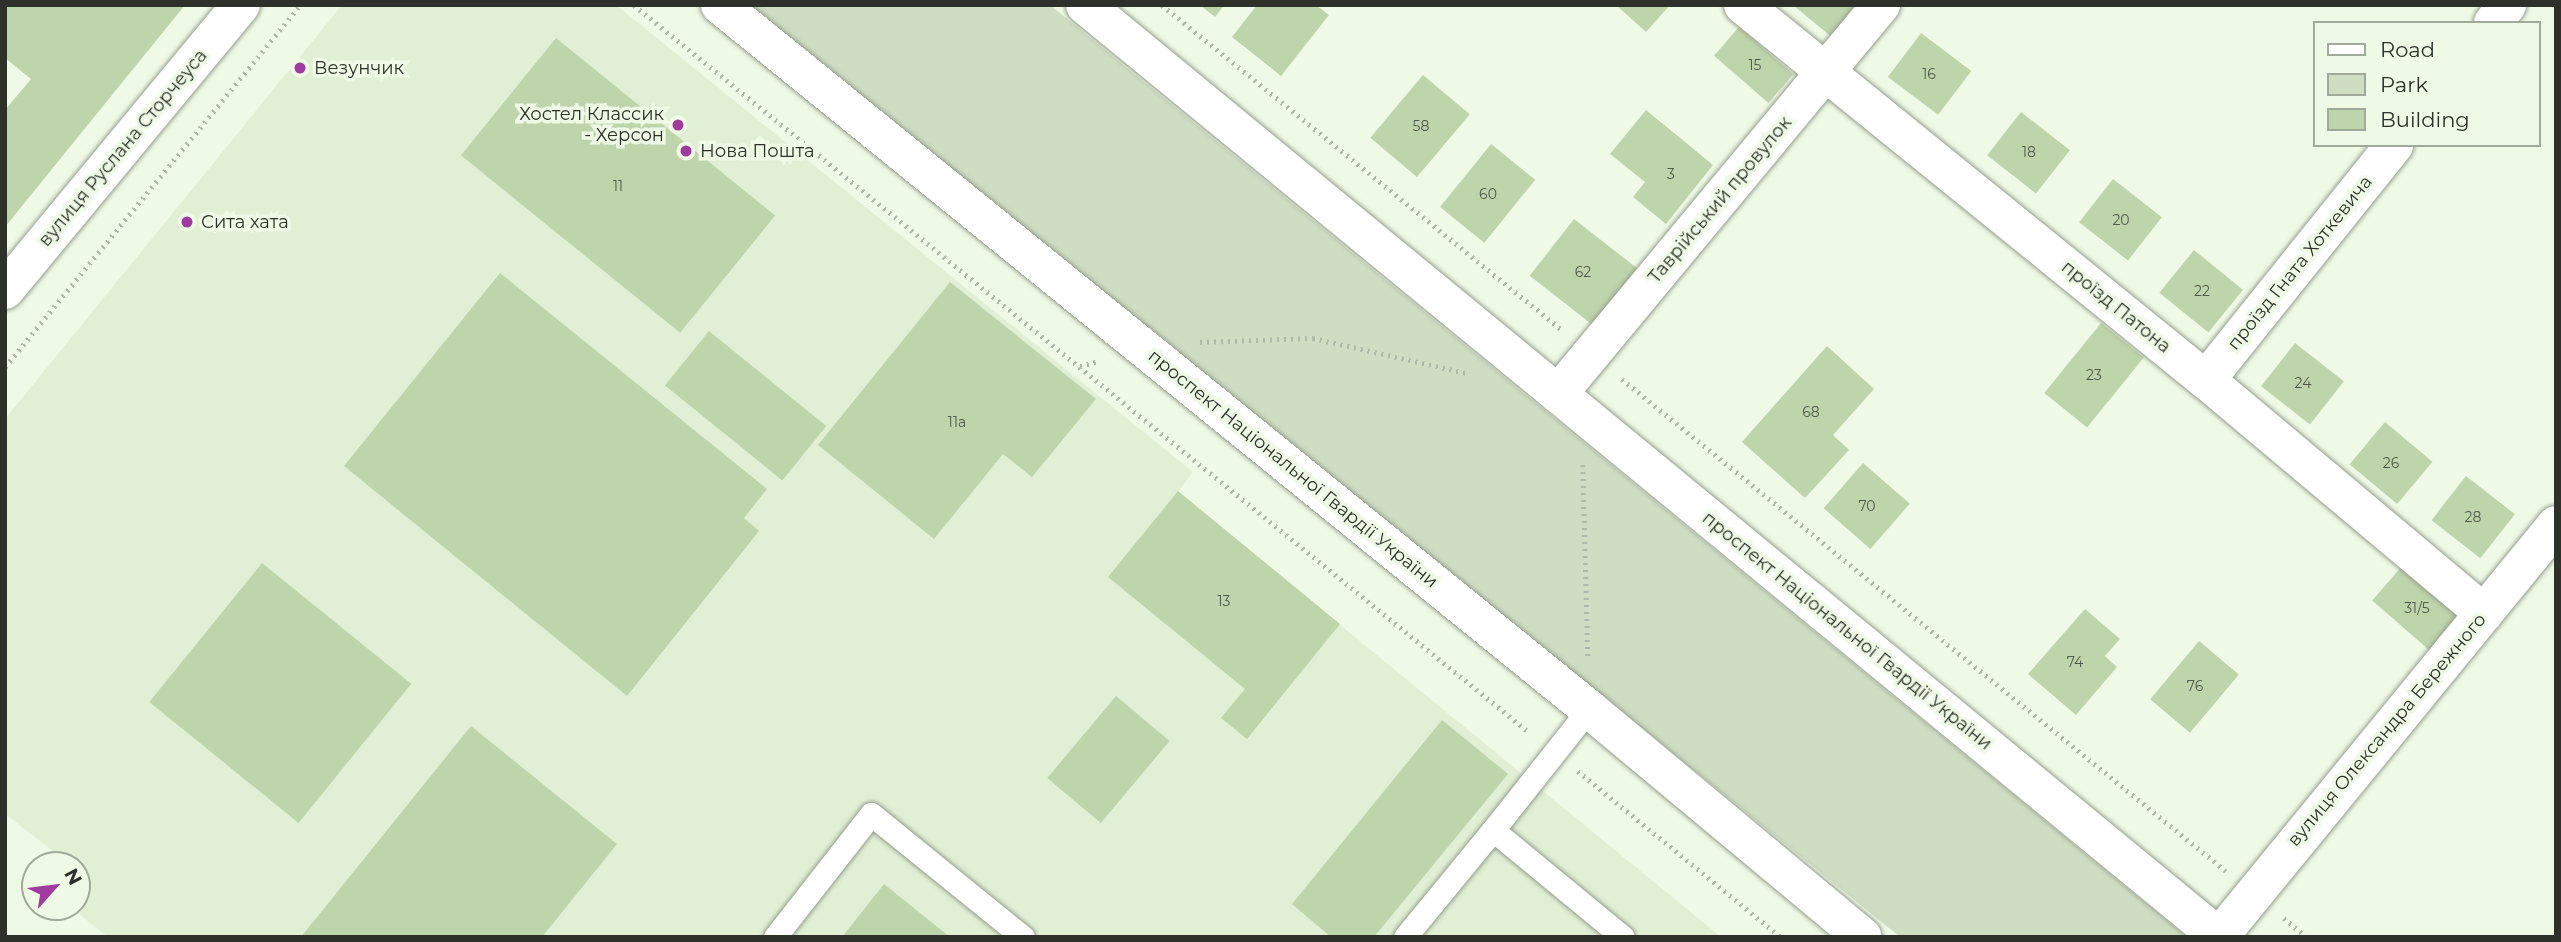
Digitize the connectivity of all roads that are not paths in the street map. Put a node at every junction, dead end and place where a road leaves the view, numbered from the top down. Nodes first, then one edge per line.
1 (242, 5) edge
2 (720, 5) edge
3 (1085, 5) edge
4 (1743, 5) edge
5 (1881, 5) edge
6 (2507, 5) edge
7 (2495, 21) edge
8 (1827, 73) junction
9 (2392, 147) edge
10 (5, 290) edge
11 (2206, 380) junction
12 (1558, 394) junction
13 (2556, 525) edge
14 (2484, 613) junction
15 (1589, 709) junction
16 (1493, 830) junction
17 (775, 937) edge
18 (1023, 937) edge
19 (1405, 937) edge
20 (1623, 937) edge
21 (1863, 937) edge
22 (2219, 937) edge

1 - 10 street, вулиця Руслана Сторчеуса
2 - 15 street, проспект Національної Гвардії України
3 - 12 street, проспект Національної Гвардії України
4 - 8 street, проїзд Патона
5 - 8 street, Таврійський провулок
6 - 7 street
8 - 11 street, проїзд Патона
8 - 12 street, Таврійський провулок
9 - 11 street, проїзд Гната Хоткевича
11 - 14 street, проїзд Патона
12 - 22 street, проспект Національної Гвардії України
13 - 14 street, вулиця Олександра Бережного
14 - 22 street, вулиця Олександра Бережного
15 - 16 lane
15 - 21 street, проспект Національної Гвардії України
16 - 19 lane
16 - 20 lane
17 - 18 lane

